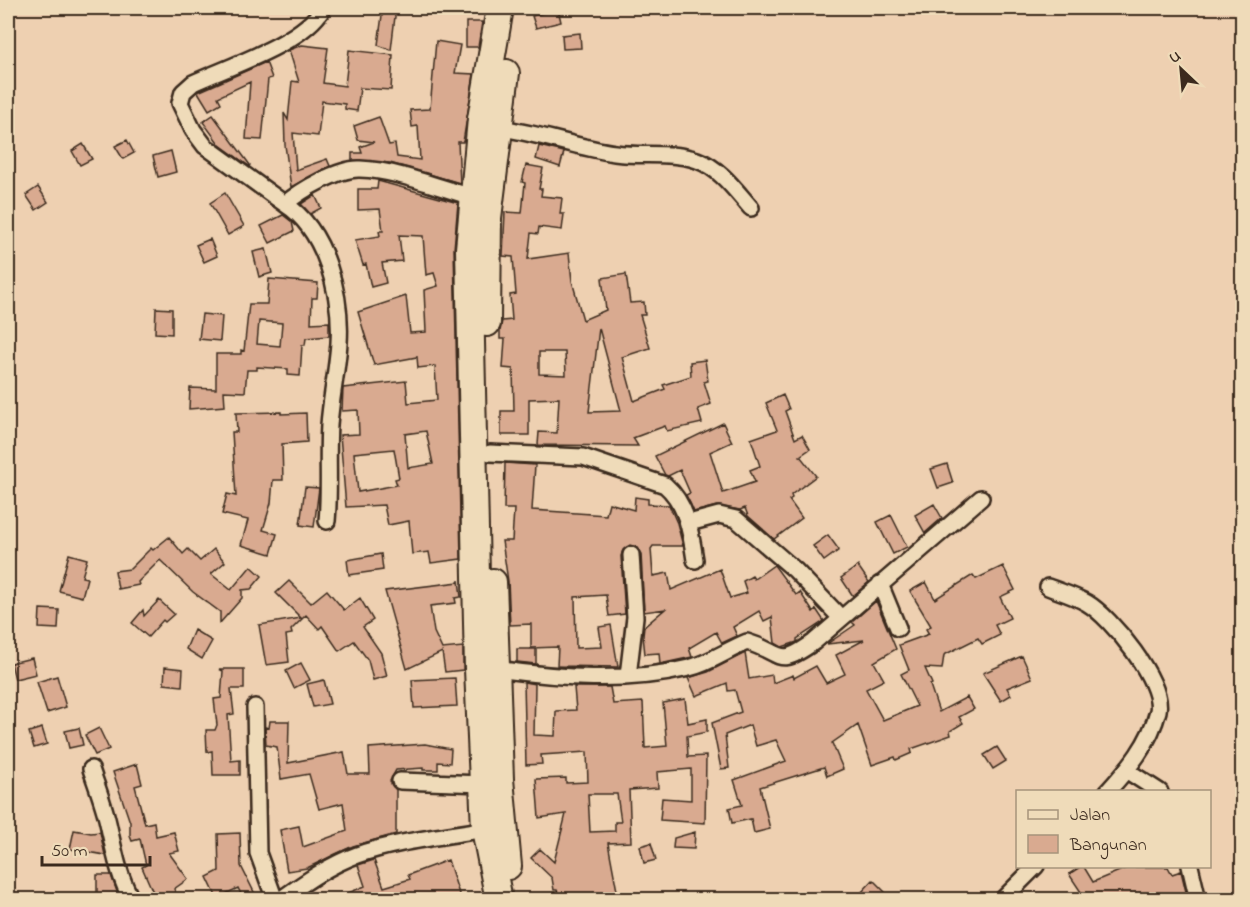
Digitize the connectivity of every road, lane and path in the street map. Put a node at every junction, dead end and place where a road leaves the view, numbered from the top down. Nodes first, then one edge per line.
1 (323, 8) edge
2 (506, 17) edge
3 (499, 128) junction
4 (472, 196) junction
5 (285, 204) junction
6 (751, 208) dead end
7 (490, 453) junction
8 (981, 498) dead end
9 (327, 521) dead end
10 (689, 524) junction
11 (631, 555) dead end
12 (695, 560) dead end
13 (484, 562) junction
14 (880, 584) junction
15 (1048, 587) dead end
16 (841, 618) junction
17 (898, 628) dead end
18 (496, 669) junction
19 (627, 676) junction
20 (255, 707) dead end
21 (91, 769) dead end
22 (1126, 770) junction
23 (400, 781) dead end
24 (483, 784) junction
25 (1109, 790) edge
26 (1157, 790) edge
27 (485, 829) junction
28 (1035, 868) edge
29 (1190, 868) edge
30 (132, 900) edge
31 (275, 900) edge
32 (280, 900) edge
33 (499, 900) edge
34 (516, 900) edge
35 (1002, 900) edge
36 (1198, 900) edge

1 - 5 street
2 - 3 highway
2 - 4 highway
3 - 6 street
3 - 7 highway
4 - 5 street
4 - 13 highway
5 - 9 street
7 - 10 street
7 - 13 highway
8 - 14 street
10 - 12 street
10 - 16 street
11 - 19 street
13 - 18 highway
13 - 24 highway
14 - 16 street
14 - 17 street
15 - 22 street
16 - 19 street
18 - 19 street
18 - 34 highway
20 - 31 street
21 - 30 street
22 - 25 street
22 - 26 street
23 - 24 street
24 - 27 highway
27 - 32 street
27 - 33 highway
28 - 35 street
29 - 36 street

